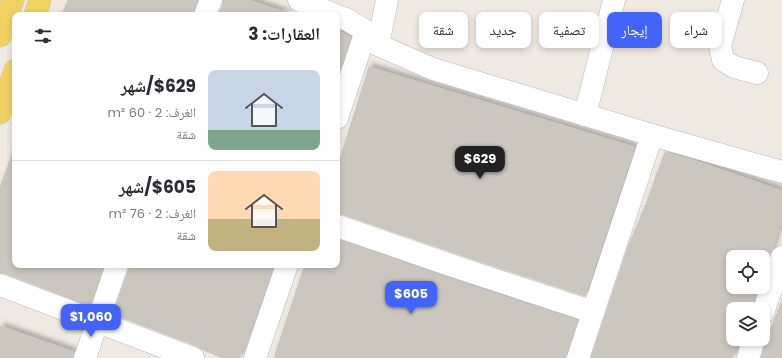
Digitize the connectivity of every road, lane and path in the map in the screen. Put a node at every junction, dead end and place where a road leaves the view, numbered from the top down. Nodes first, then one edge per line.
1 (13, 0) edge
2 (40, 0) edge
3 (211, 0) edge
4 (298, 0) edge
5 (387, 0) edge
6 (614, 0) edge
7 (733, 0) edge
8 (36, 12) edge
9 (207, 12) edge
10 (328, 12) edge
11 (340, 17) edge
12 (0, 36) edge
13 (372, 38) junction
14 (757, 73) dead end
15 (12, 79) edge
16 (340, 111) edge
17 (0, 113) edge
18 (585, 115) junction
19 (652, 135) junction
20 (782, 172) edge
21 (340, 227) edge
22 (782, 257) edge
23 (116, 268) edge
24 (287, 268) edge
25 (0, 285) edge
26 (767, 302) edge
27 (593, 312) junction
28 (97, 322) junction
29 (752, 346) edge
30 (84, 358) edge
31 (194, 358) edge
32 (255, 358) edge
33 (578, 358) edge
34 (748, 358) edge

1 - 12 main road
2 - 8 main road
3 - 9 street
4 - 10 street
5 - 13 street
6 - 18 street
7 - 14 street
11 - 13 street
13 - 16 street
13 - 18 street
15 - 17 main road
18 - 19 street
19 - 20 street
19 - 27 street
21 - 27 street
22 - 26 street
23 - 28 street
24 - 32 street
25 - 28 street
27 - 33 street
28 - 30 street
28 - 31 street
29 - 34 street

